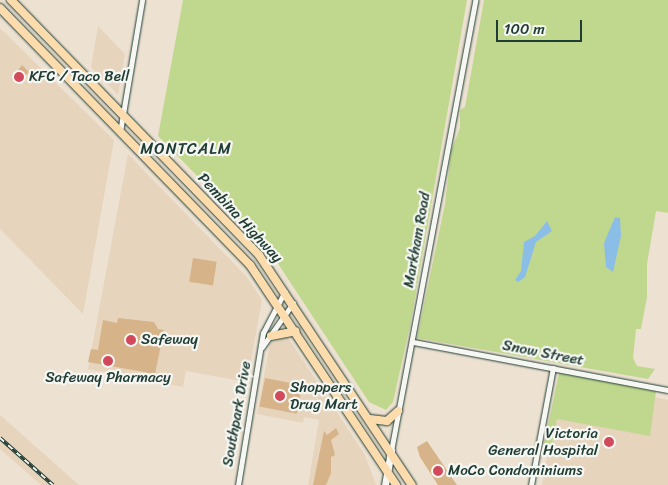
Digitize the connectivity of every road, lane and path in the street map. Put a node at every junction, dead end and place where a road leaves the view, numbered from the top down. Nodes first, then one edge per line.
1 (11, 0) edge
2 (142, 0) edge
3 (474, 0) edge
4 (0, 8) edge
5 (121, 113) junction
6 (120, 132) junction
7 (285, 291) junction
8 (293, 302) junction
9 (279, 305) junction
10 (285, 315) junction
11 (296, 331) junction
12 (271, 336) junction
13 (413, 342) junction
14 (262, 348) junction
15 (553, 368) junction
16 (668, 390) edge
17 (398, 411) junction
18 (369, 418) junction
19 (391, 451) junction
20 (388, 472) junction
21 (238, 485) edge
22 (385, 485) edge
23 (396, 485) edge
24 (412, 485) edge
25 (532, 485) edge

1 - 5 main road, Pembina Highway
2 - 5 street
3 - 13 street, Markham Road
4 - 6 main road, Pembina Highway
5 - 6 street
5 - 7 main road, Pembina Highway
6 - 9 main road, Pembina Highway
7 - 8 main road, Pembina Highway
7 - 9 street, Southpark Drive
8 - 10 street, Southpark Drive
8 - 18 main road, Pembina Highway
9 - 10 main road, Pembina Highway
9 - 14 street, Southpark Drive
10 - 11 main road, Pembina Highway
10 - 12 street, Southpark Drive
11 - 12 main road
11 - 20 main road, Pembina Highway
12 - 14 street, Southpark Drive
13 - 15 street, Snow Street
13 - 17 street, Markham Road
14 - 21 street, Southpark Drive
15 - 16 street, Snow Street
15 - 25 street
17 - 18 main road
17 - 19 street, Markham Road
18 - 19 main road, Pembina Highway
19 - 20 street, Markham Road
19 - 24 main road, Pembina Highway
20 - 22 street, Markham Road
20 - 23 main road, Pembina Highway

